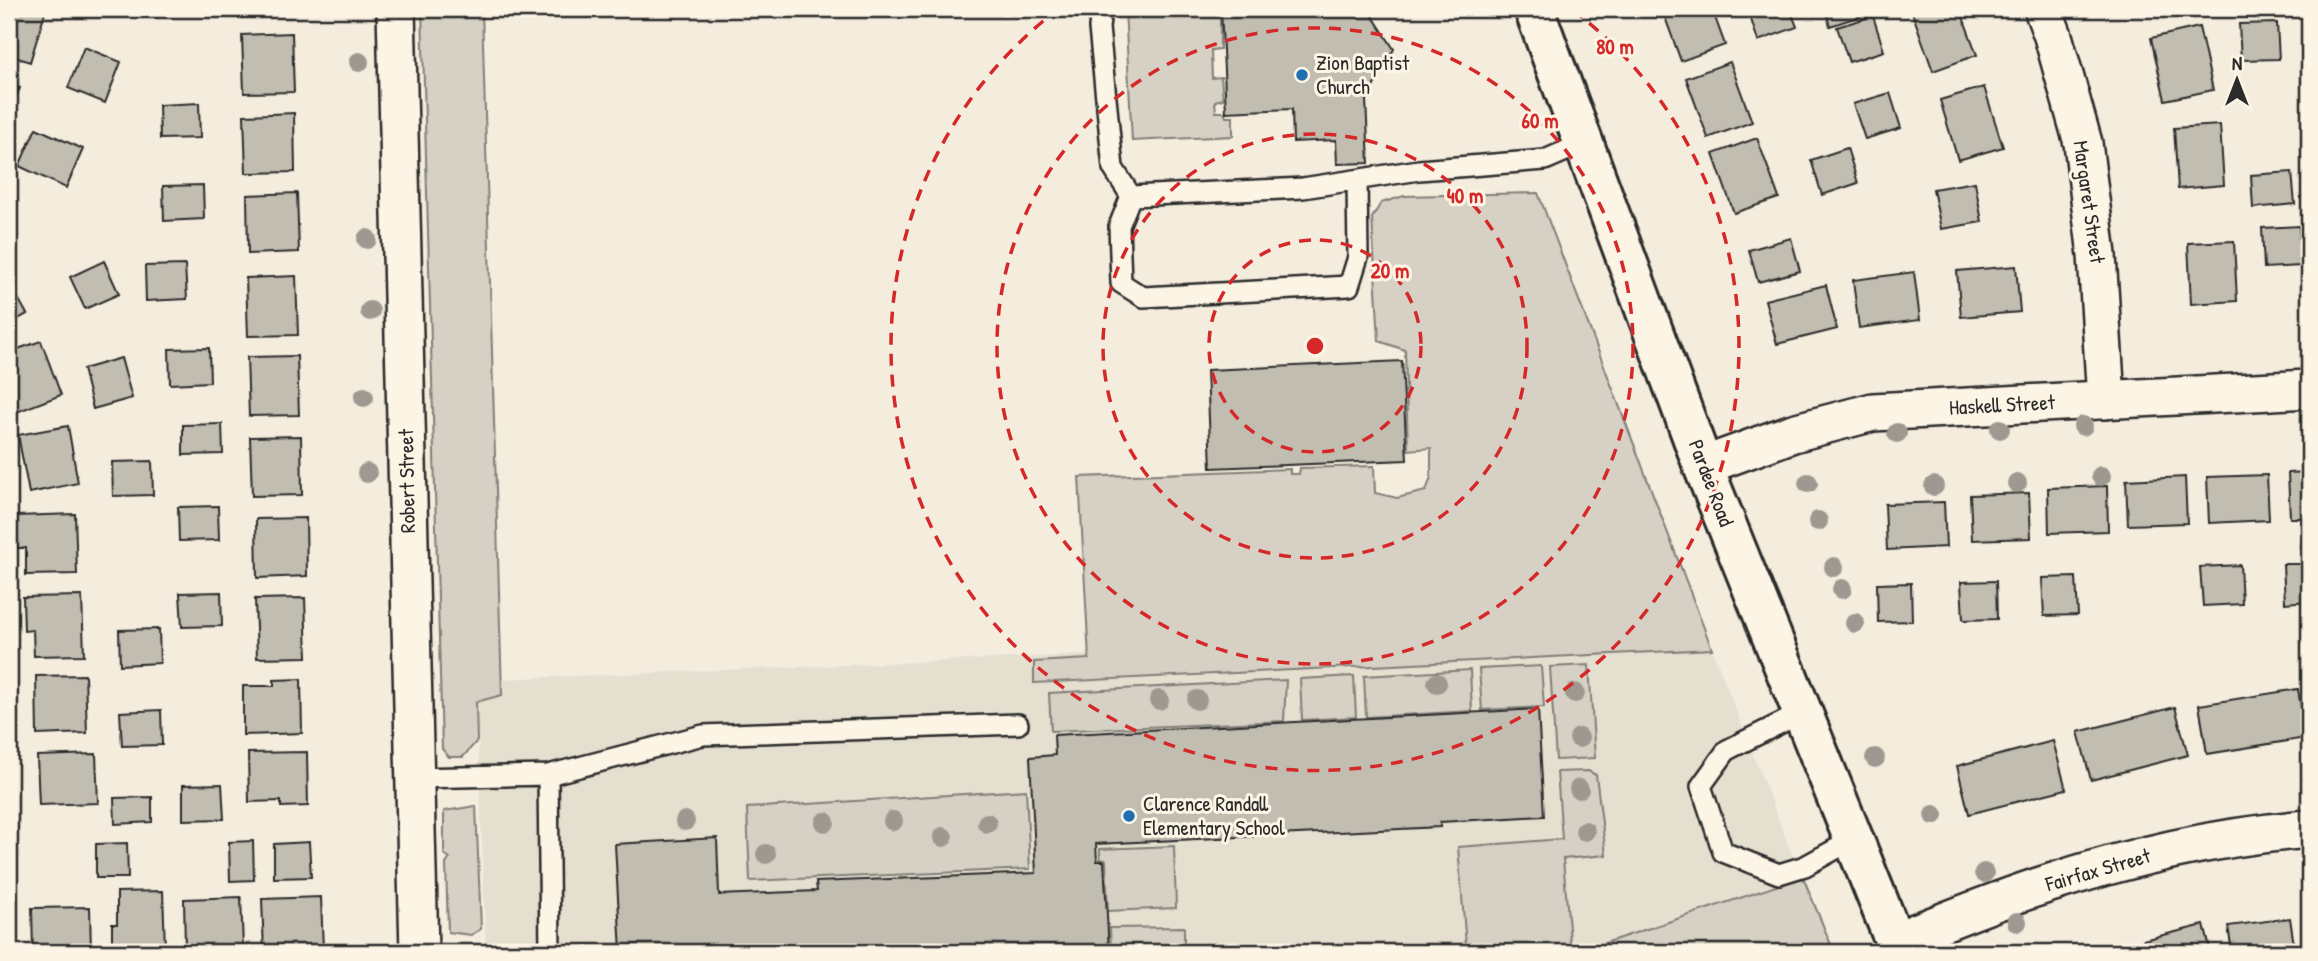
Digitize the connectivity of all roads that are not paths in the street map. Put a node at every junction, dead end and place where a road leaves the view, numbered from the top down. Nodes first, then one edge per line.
1 (396, 9) edge
2 (1101, 9) edge
3 (1534, 9) edge
4 (2043, 9) edge
5 (1584, 143) junction
6 (1357, 180) junction
7 (1131, 196) junction
8 (2309, 389) edge
9 (2106, 400) junction
10 (1703, 466) junction
11 (1803, 712) junction
12 (1018, 724) dead end
13 (548, 775) junction
14 (414, 778) junction
15 (2309, 829) edge
16 (1854, 839) junction
17 (1897, 946) edge
18 (419, 952) edge
19 (550, 952) edge

1 - 14 street, Robert Street
2 - 7 lane
3 - 5 main road, Pardee Road
4 - 9 street, Margaret Street
5 - 6 lane
5 - 10 main road, Pardee Road
6 - 7 lane
6 - 7 lane
8 - 9 street, Haskell Street
9 - 10 street, Haskell Street
10 - 11 main road, Pardee Road
11 - 16 main road, Pardee Road
11 - 16 lane
12 - 13 lane
13 - 14 lane
13 - 19 lane
14 - 18 street, Robert Street
15 - 17 street, Fairfax Street
16 - 17 main road, Pardee Road

